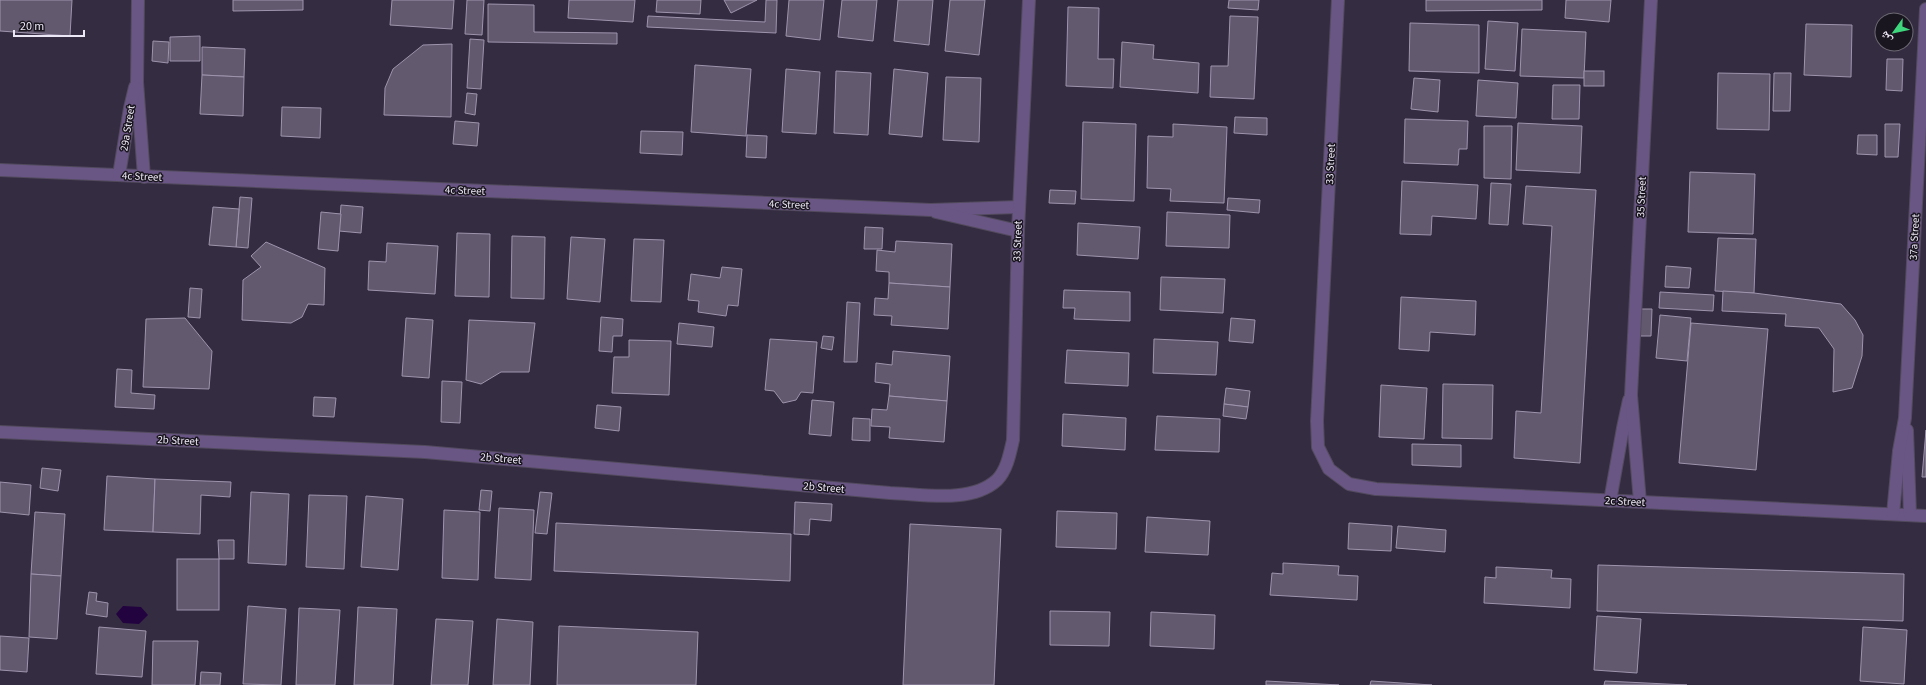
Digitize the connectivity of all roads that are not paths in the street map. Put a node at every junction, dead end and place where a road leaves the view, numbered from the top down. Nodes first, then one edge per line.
1 (138, 0) edge
2 (1029, 0) edge
3 (1338, 0) edge
4 (1651, 0) edge
5 (1926, 8) edge
6 (137, 82) junction
7 (0, 170) edge
8 (119, 175) junction
9 (144, 176) junction
10 (1019, 207) junction
11 (931, 210) junction
12 (1018, 231) junction
13 (1631, 395) junction
14 (1905, 418) junction
15 (0, 432) edge
16 (1329, 469) joint
17 (997, 479) joint
18 (1610, 501) junction
19 (1640, 502) junction
20 (1893, 514) junction
21 (1910, 515) junction
22 (1926, 516) edge

1 - 6 street, 29a Street
2 - 10 street, 33 Street
3 - 16 street, 33 Street
4 - 13 street, 35 Street
5 - 14 street, 37a Street
6 - 8 street, 29a Street
6 - 9 street, 29a Street
7 - 8 street, 4c Street
8 - 9 street, 4c Street
9 - 11 street, 4c Street
10 - 11 street, 4c Street
10 - 12 street, 33 Street
11 - 12 street, 4c Street
12 - 17 street, 33 Street
13 - 18 street, 35 Street
13 - 19 street, 35 Street
14 - 20 street, 37a Street
14 - 21 street, 37a Street
15 - 17 street, 2b Street
16 - 18 street, 2c Street
18 - 19 street, 2c Street
19 - 20 street, 2c Street
20 - 21 street, 2c Street
21 - 22 street, 2c Street

